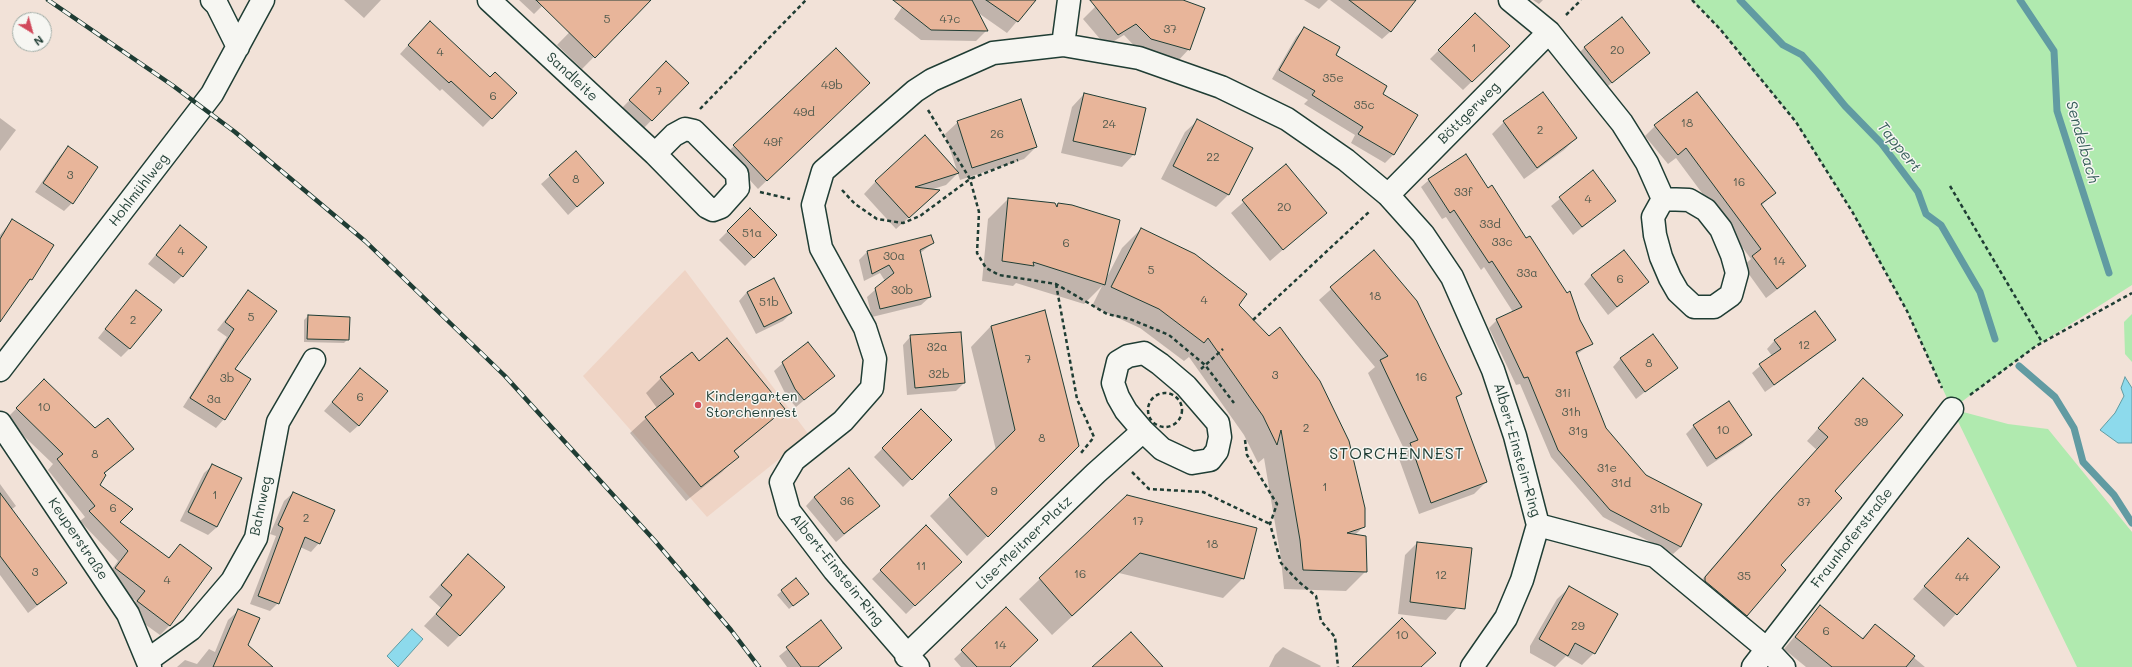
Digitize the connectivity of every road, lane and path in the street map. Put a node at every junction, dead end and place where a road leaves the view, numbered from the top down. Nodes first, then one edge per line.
1 (212, 0) edge
2 (263, 0) edge
3 (489, 0) edge
4 (806, 0) edge
5 (1069, 0) edge
6 (1510, 0) edge
7 (1692, 0) edge
8 (1549, 32) junction
9 (1064, 45) junction
10 (238, 47) junction
11 (937, 125) dead end
12 (674, 135) junction
13 (946, 140) dead end
14 (655, 154) junction
15 (1018, 160) dead end
16 (823, 170) junction
17 (1950, 186) dead end
18 (738, 188) junction
19 (1388, 195) junction
20 (1662, 199) junction
21 (813, 205) junction
22 (2132, 293) edge
23 (1253, 320) dead end
24 (2042, 342) junction
25 (1223, 348) dead end
26 (314, 360) dead end
27 (1205, 365) dead end
28 (0, 370) edge
29 (1952, 409) junction
30 (1182, 413) joint
31 (0, 423) edge
32 (1143, 431) junction
33 (1538, 525) junction
34 (1767, 649) junction
35 (912, 661) edge
36 (149, 663) edge
37 (1472, 667) edge
38 (1753, 667) edge
39 (1784, 667) edge

1 - 10 street
2 - 10 street, Hohlmühlweg
3 - 14 street, Sandleite
4 - 12 path
5 - 9 street
6 - 8 street
7 - 29 path
8 - 19 street, Böttgerweg
8 - 20 street
9 - 16 street, Albert-Einstein-Ring
9 - 19 street, Albert-Einstein-Ring
10 - 28 street, Hohlmühlweg
11 - 13 path
12 - 14 street
12 - 18 street
14 - 18 street, Sandleite
15 - 16 path
16 - 21 street, Albert-Einstein-Ring
17 - 24 path
18 - 21 path
19 - 23 path
19 - 33 street, Albert-Einstein-Ring
20 - 20 street
21 - 35 street, Albert-Einstein-Ring
22 - 24 path
24 - 29 path
25 - 27 path
26 - 36 street, Bahnweg
29 - 34 street, Fraunhoferstraße
30 - 30 path
31 - 36 street, Keuperstraße
32 - 32 street
32 - 35 street, Lise-Meitner-Platz
33 - 34 street, Albert-Einstein-Ring
33 - 37 street, Albert-Einstein-Ring
34 - 38 street, Fraunhoferstraße
34 - 39 street, Albert-Einstein-Ring

